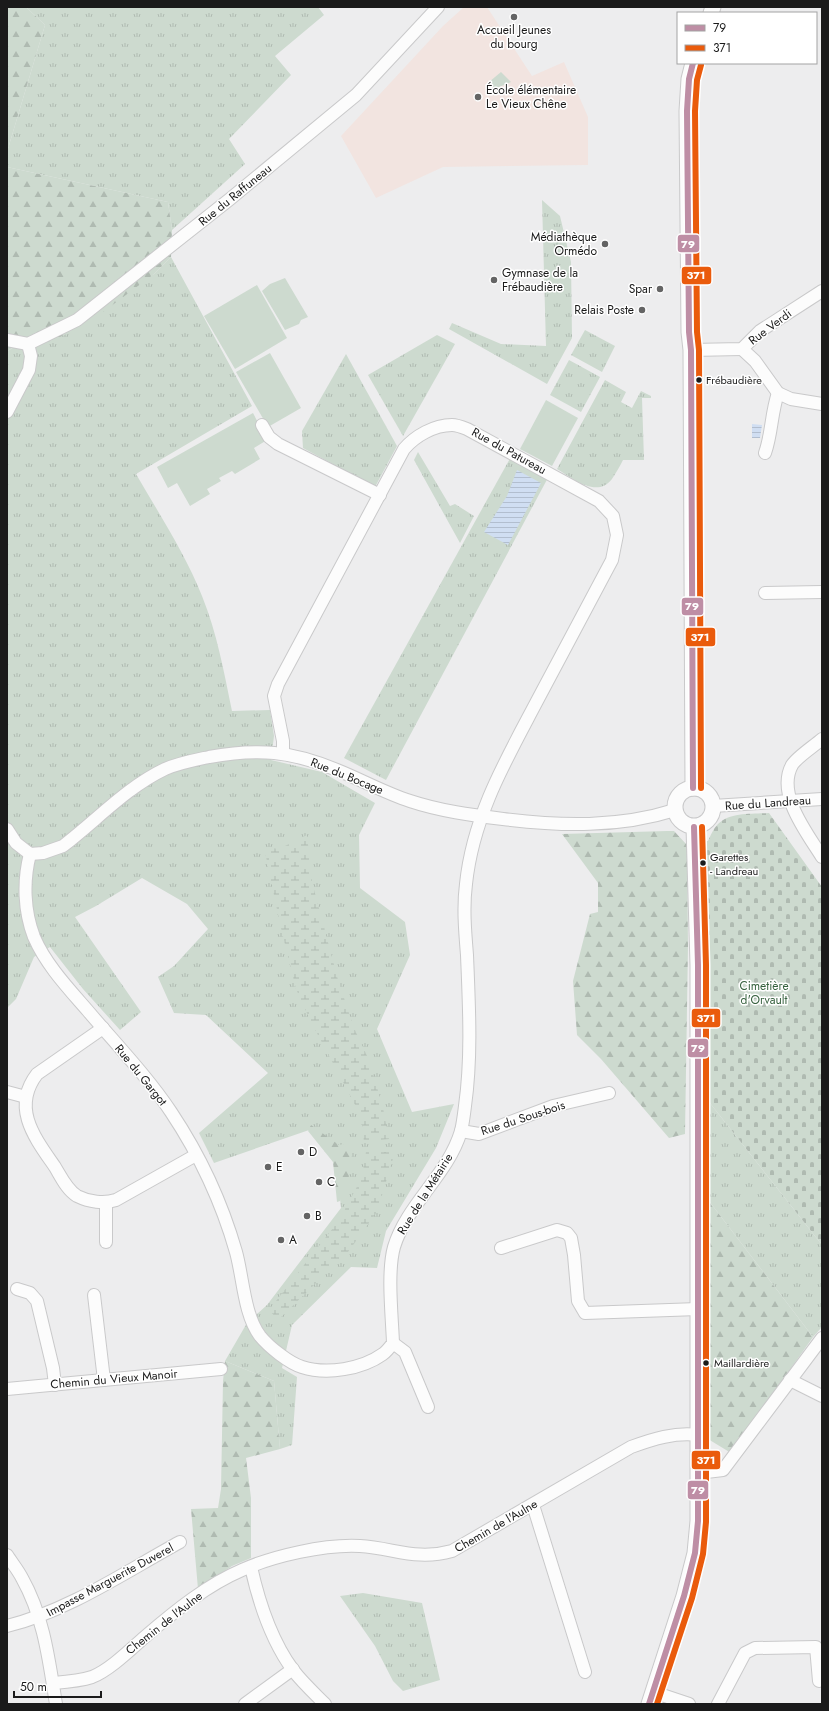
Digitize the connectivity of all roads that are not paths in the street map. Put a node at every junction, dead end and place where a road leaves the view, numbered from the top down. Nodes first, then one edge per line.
1 (434, 8) edge
2 (693, 64) edge
3 (822, 291) edge
4 (7, 340) edge
5 (28, 344) junction
6 (742, 349) junction
7 (691, 350) junction
8 (778, 393) junction
9 (822, 404) edge
10 (7, 412) edge
11 (262, 425) dead end
12 (765, 453) dead end
13 (380, 495) junction
14 (822, 592) edge
15 (765, 593) dead end
16 (822, 739) edge
17 (283, 753) junction
18 (693, 788) junction
19 (822, 799) edge
20 (790, 801) junction
21 (713, 806) junction
22 (675, 810) junction
23 (482, 816) junction
24 (694, 827) junction
25 (7, 829) edge
26 (30, 854) junction
27 (822, 857) edge
28 (103, 1028) junction
29 (7, 1092) edge
30 (608, 1093) dead end
31 (26, 1097) junction
32 (461, 1132) junction
33 (196, 1155) junction
34 (106, 1203) junction
35 (106, 1242) dead end
36 (501, 1248) dead end
37 (17, 1289) dead end
38 (94, 1295) dead end
39 (698, 1309) junction
40 (822, 1338) edge
41 (393, 1343) junction
42 (221, 1369) dead end
43 (104, 1380) junction
44 (790, 1380) junction
45 (55, 1385) junction
46 (7, 1389) edge
47 (822, 1396) edge
48 (428, 1407) dead end
49 (698, 1435) junction
50 (698, 1472) junction
51 (533, 1505) junction
52 (180, 1542) dead end
53 (7, 1555) edge
54 (251, 1567) junction
55 (38, 1617) junction
56 (7, 1626) edge
57 (293, 1669) junction
58 (585, 1672) dead end
59 (819, 1681) dead end
60 (53, 1683) junction
61 (651, 1698) edge
62 (56, 1704) edge
63 (244, 1704) edge
64 (325, 1704) edge
65 (689, 1704) edge
66 (718, 1704) edge

1 - 5 street, Rue du Raffuneau
2 - 7 main road
3 - 6 street, Rue Verdi
4 - 5 street
5 - 10 street
6 - 7 street, Rue Verdi
6 - 8 street
7 - 18 main road
8 - 9 street
8 - 12 street
11 - 13 street
13 - 17 street, Rue du Patureau
13 - 23 street, Rue du Patureau
14 - 15 street
16 - 20 street
17 - 23 street, Rue du Bocage
17 - 26 street, Rue du Bocage
18 - 21 main road
18 - 22 main road
19 - 20 street, Rue du Landreau
20 - 21 street, Rue du Landreau
20 - 27 street
21 - 24 main road
22 - 23 street, Rue du Bocage
22 - 24 main road
23 - 32 street, Rue de la Métairie
24 - 39 main road
25 - 26 street
26 - 28 street, Rue du Gargot
28 - 31 street
28 - 33 street, Rue du Gargot
29 - 31 street
30 - 32 street, Rue du Sous-bois
31 - 34 street
32 - 41 street, Rue de la Métairie
33 - 34 street
33 - 41 street, Rue du Gargot
34 - 35 street
36 - 39 street
37 - 45 street
38 - 43 street
39 - 49 main road
40 - 44 street
41 - 48 street
42 - 43 street, Chemin du Vieux Manoir
43 - 45 street, Chemin du Vieux Manoir
44 - 47 street
44 - 50 street
45 - 46 street, Chemin du Vieux Manoir
49 - 50 main road
49 - 51 street, Chemin de l'Aulne
50 - 61 main road
51 - 54 street, Chemin de l'Aulne
51 - 58 street
52 - 55 street, Impasse Marguerite Duverel
53 - 55 street
54 - 57 street
54 - 60 street, Chemin de l'Aulne
55 - 56 street, Impasse Marguerite Duverel
55 - 60 street
57 - 63 street
57 - 64 street
59 - 66 street
60 - 62 street
61 - 65 street

